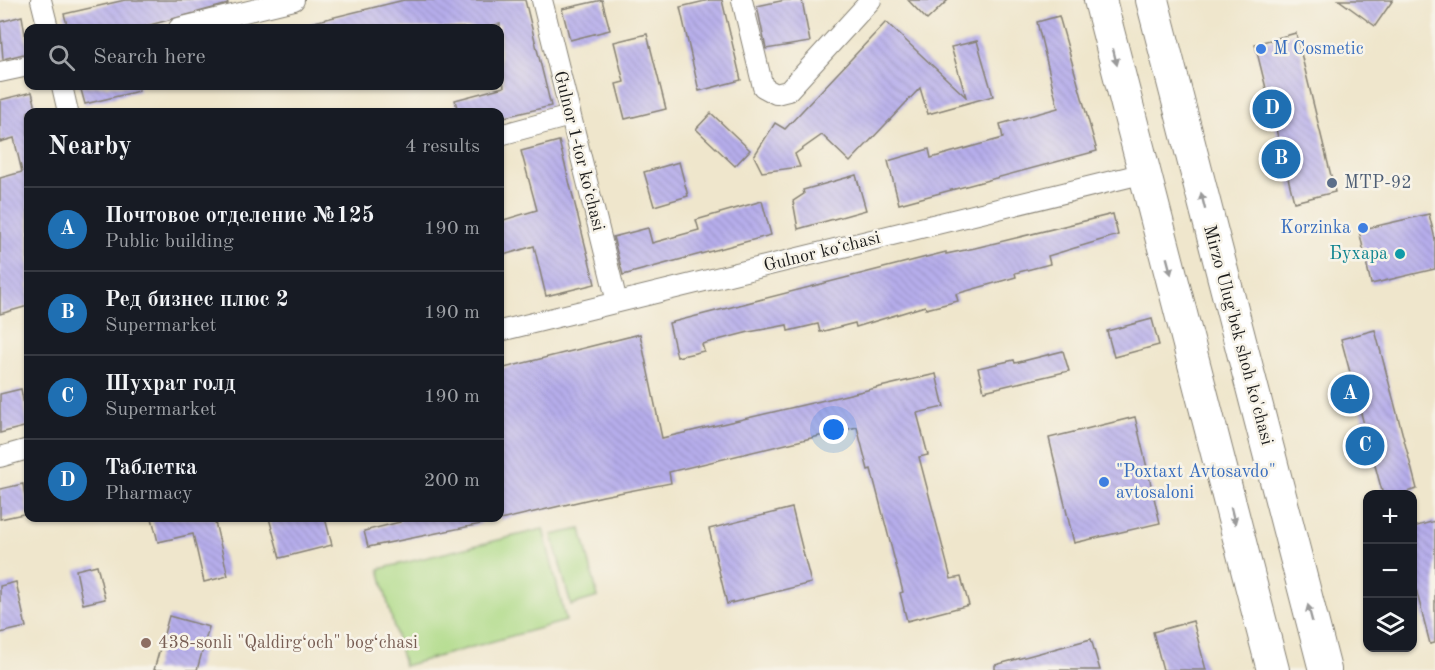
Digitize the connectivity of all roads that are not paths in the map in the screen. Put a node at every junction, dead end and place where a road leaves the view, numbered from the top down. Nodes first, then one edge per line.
1 (41, 0) edge
2 (294, 0) edge
3 (542, 0) edge
4 (742, 0) edge
5 (872, 0) edge
6 (1100, 0) edge
7 (1152, 0) edge
8 (47, 24) edge
9 (195, 24) edge
10 (24, 67) edge
11 (0, 72) edge
12 (63, 90) edge
13 (67, 108) edge
14 (570, 117) junction
15 (504, 134) edge
16 (1145, 173) junction
17 (617, 302) junction
18 (504, 330) edge
19 (24, 450) edge
20 (0, 457) edge
21 (1273, 670) edge
22 (1325, 670) edge

1 - 8 street
2 - 9 street
3 - 14 street, Gulnor 1-tor koʻchasi
4 - 5 street
6 -> 16 main road
22 -> 7 main road, Mirzo Ulug'bek shoh ko'chasi
10 - 11 street
12 - 13 street
14 - 15 street
14 - 17 street, Gulnor 1-tor koʻchasi
16 - 17 street, Gulnor koʻchasi
16 -> 21 main road
17 - 18 street, Gulnor koʻchasi
19 - 20 street

